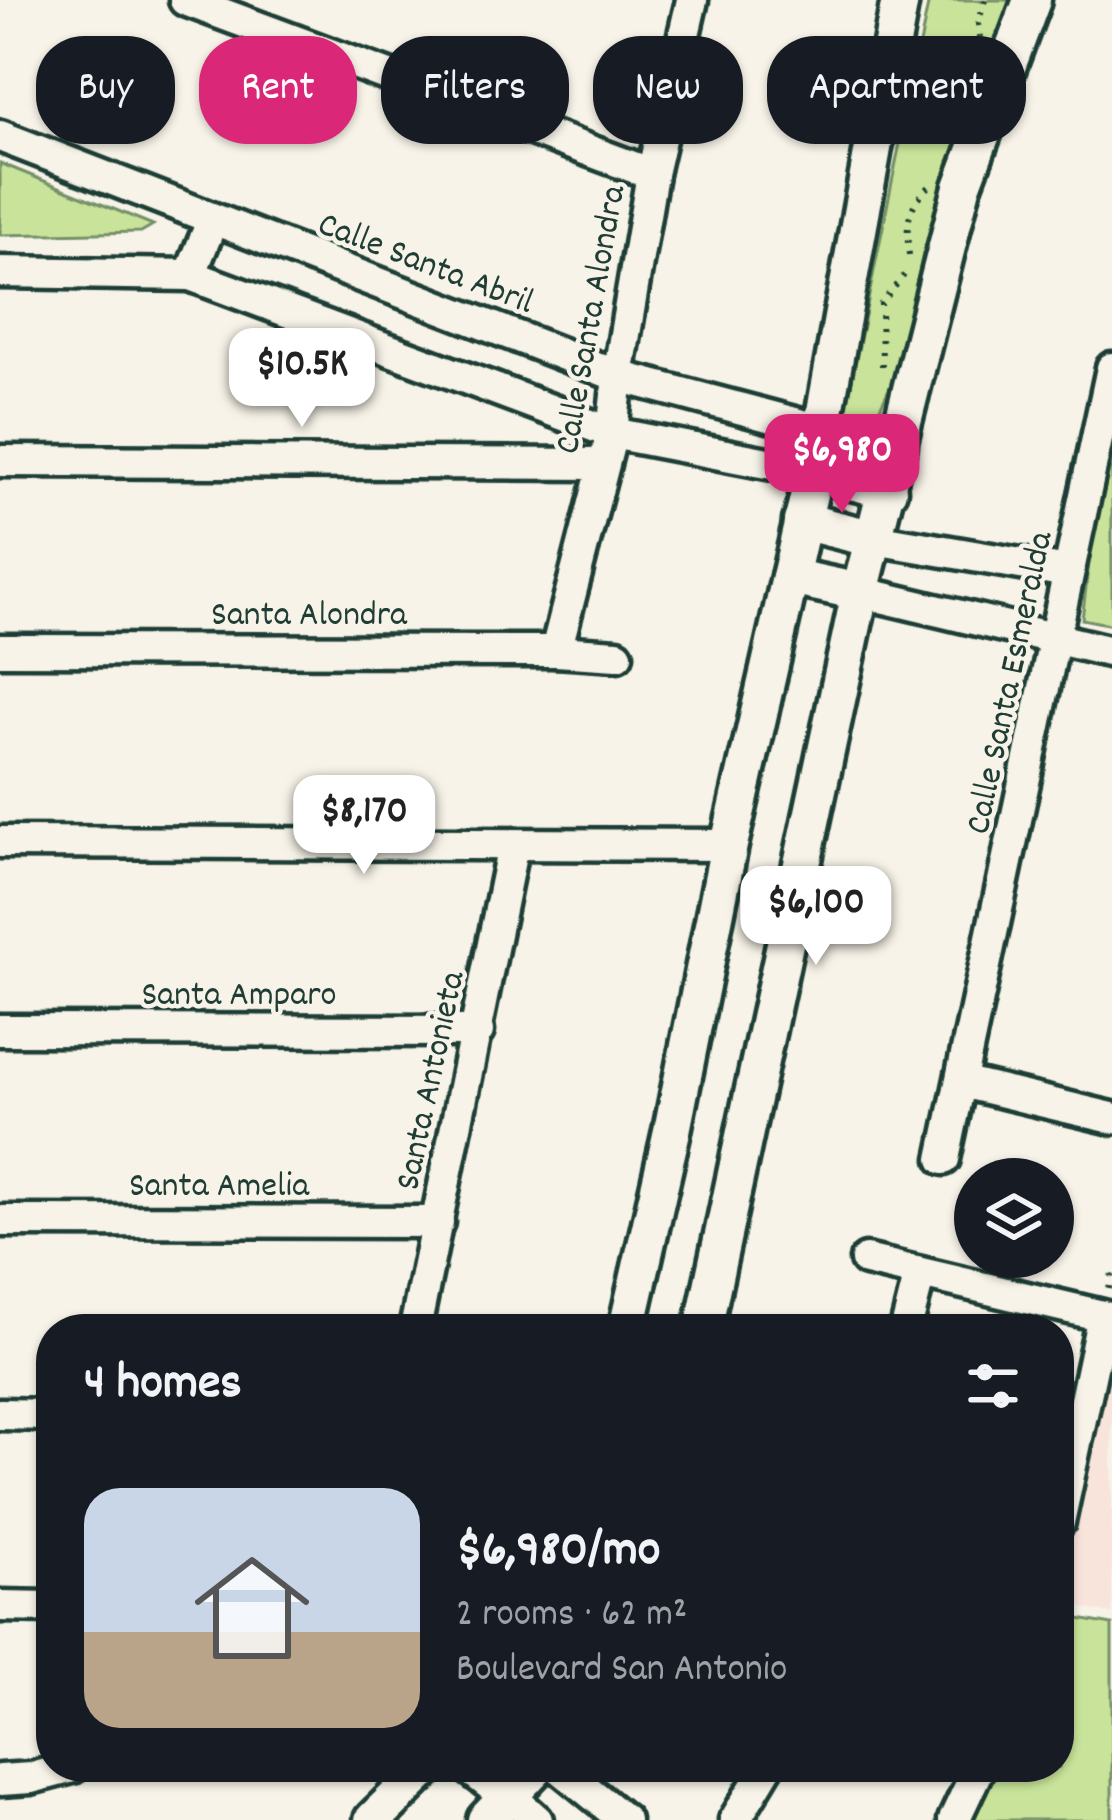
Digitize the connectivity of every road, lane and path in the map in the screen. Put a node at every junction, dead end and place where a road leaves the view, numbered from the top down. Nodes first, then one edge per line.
1 (185, 0) edge
2 (692, 0) edge
3 (900, 0) edge
4 (1032, 0) edge
5 (0, 136) edge
6 (652, 174) junction
7 (213, 219) junction
8 (0, 272) edge
9 (190, 275) junction
10 (1112, 368) edge
11 (618, 376) junction
12 (821, 430) junction
13 (612, 433) junction
14 (898, 446) junction
15 (0, 461) edge
16 (603, 464) junction
17 (814, 472) junction
18 (888, 490) junction
19 (802, 521) junction
20 (874, 539) junction
21 (1068, 572) junction
22 (790, 577) junction
23 (860, 592) junction
24 (1057, 640) junction
25 (0, 650) edge
26 (556, 651) junction
27 (1112, 652) edge
28 (617, 655) dead end
29 (0, 842) edge
30 (513, 845) junction
31 (729, 845) junction
32 (0, 1030) edge
33 (478, 1030) junction
34 (962, 1082) junction
35 (1112, 1118) edge
36 (944, 1160) dead end
37 (0, 1221) edge
38 (438, 1222) junction
39 (866, 1260) dead end
40 (920, 1274) junction
41 (418, 1314) edge
42 (630, 1314) edge
43 (706, 1314) edge
44 (910, 1314) edge
45 (0, 1414) edge
46 (36, 1415) edge
47 (1074, 1452) edge
48 (0, 1606) edge
49 (36, 1607) edge
50 (36, 1777) edge
51 (0, 1780) edge
52 (412, 1782) edge
53 (485, 1782) edge
54 (528, 1782) edge
55 (577, 1782) edge
56 (757, 1782) edge
57 (972, 1782) edge
58 (511, 1813) edge
59 (373, 1820) edge
60 (624, 1820) edge
61 (735, 1820) edge
62 (954, 1820) edge

1 - 6 street
2 - 6 street, Calle Santa Alondra
3 - 12 street
4 - 14 street
5 - 7 street, Calle Santa Abril
6 - 11 street, Calle Santa Alondra
7 - 9 street
7 - 11 street, Calle Santa Abril
8 - 9 street
9 - 13 street
10 - 21 street, Calle Santa Esmeralda
11 - 12 street, Calle Santa Abril
11 - 13 street, Calle Santa Alondra
12 - 14 street
12 - 17 street
13 - 16 street, Calle Santa Alondra
13 - 17 street
14 - 18 street
15 - 16 street
16 - 26 street, Calle Santa Alondra
17 - 18 street
17 - 19 street
18 - 20 street
19 - 20 street
19 - 22 street
20 - 21 street
20 - 23 street
21 - 24 street, Calle Santa Esmeralda
22 - 23 street
22 - 31 street
23 - 24 street
23 - 43 street
24 - 27 street
24 - 34 street, Calle Santa Esmeralda
25 - 26 street, Santa Alondra
26 - 28 street, Santa Alondra
29 - 30 street
30 - 31 street
30 - 33 street, Santa Antonieta
31 - 42 street
32 - 33 street, Santa Amparo
33 - 38 street, Santa Antonieta
34 - 35 street
34 - 36 street, Calle Santa Esmeralda
37 - 38 street, Santa Amelia
38 - 41 street, Santa Antonieta
39 - 40 street
40 - 44 street
40 - 47 street
45 - 46 street
48 - 49 street
50 - 51 street
52 - 59 street
53 - 58 street
54 - 58 street
55 - 60 street
56 - 61 street
57 - 62 street

